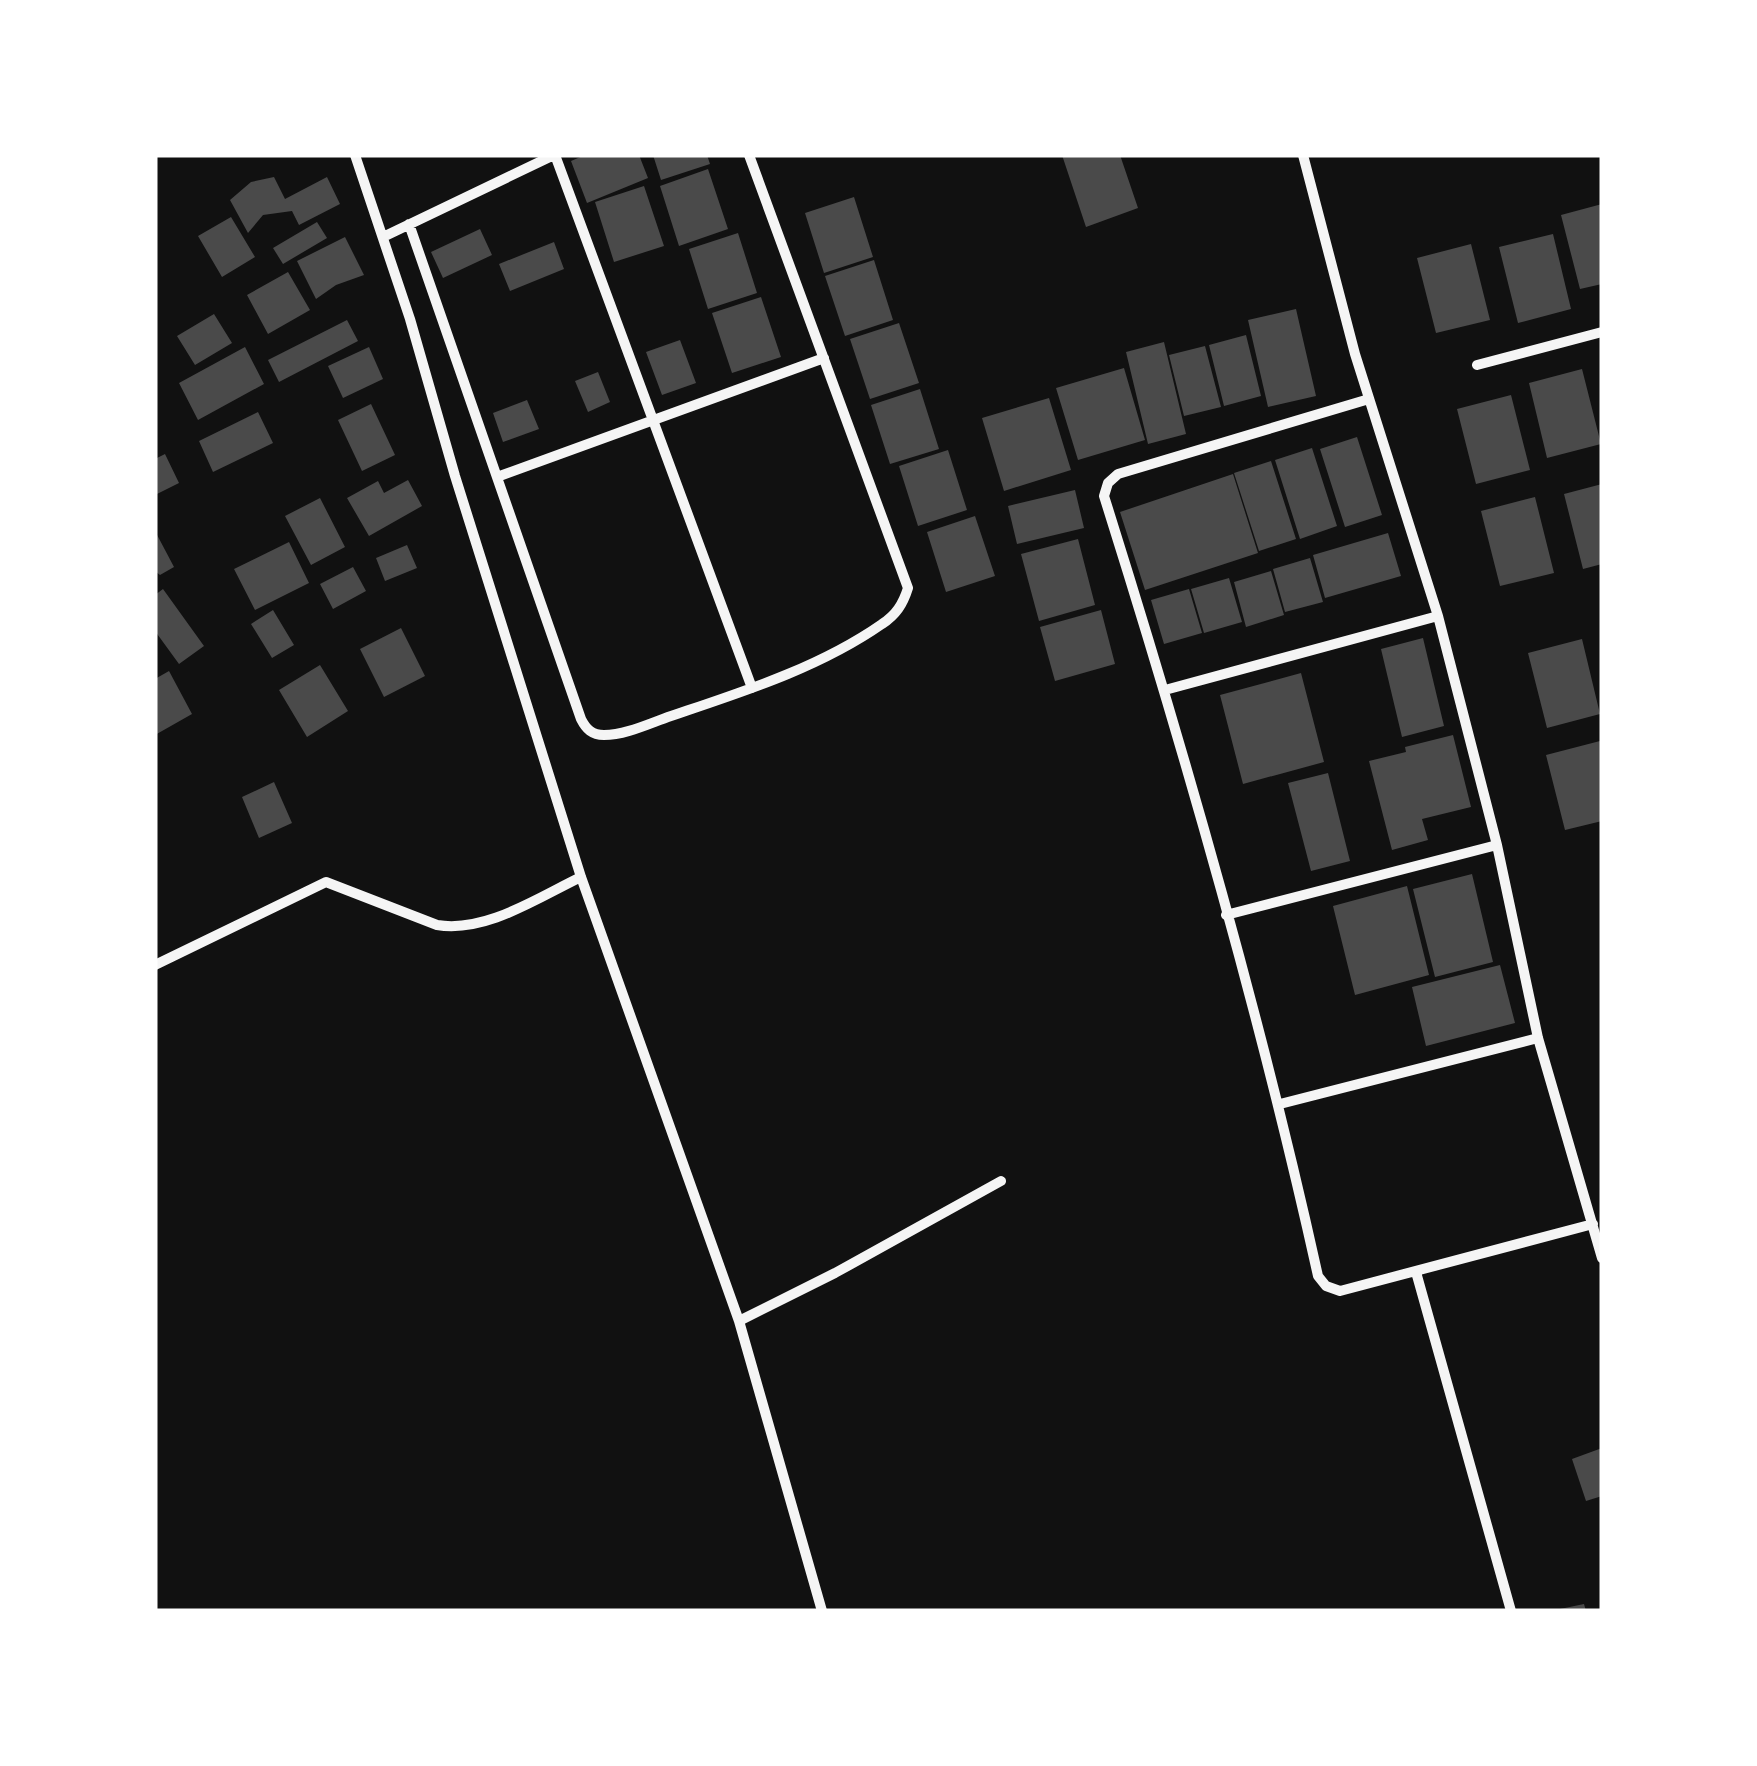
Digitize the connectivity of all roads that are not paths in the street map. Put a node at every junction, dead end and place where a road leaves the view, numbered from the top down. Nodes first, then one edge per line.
1 (355, 155) edge
2 (555, 155) edge
3 (749, 155) edge
4 (1303, 155) edge
5 (409, 224) junction
6 (383, 237) junction
7 (1602, 332) edge
8 (824, 358) junction
9 (1477, 366) dead end
10 (1369, 399) junction
11 (652, 421) junction
12 (497, 477) junction
13 (1438, 616) junction
14 (752, 688) junction
15 (1165, 690) junction
16 (1496, 845) junction
17 (581, 877) junction
18 (1226, 915) junction
19 (155, 965) edge
20 (1538, 1038) junction
21 (1280, 1104) junction
22 (1001, 1181) dead end
23 (1592, 1224) junction
24 (1602, 1258) edge
25 (1416, 1272) junction
26 (739, 1321) junction
27 (822, 1611) edge
28 (1510, 1611) edge

1 - 6 street
2 - 5 street
2 - 11 street
3 - 8 street
4 - 10 street
5 - 6 street
5 - 12 street
6 - 17 street
7 - 9 street
8 - 11 street
8 - 14 street
10 - 13 street
10 - 15 street
11 - 12 street
11 - 14 street
12 - 14 street
13 - 15 street
13 - 16 street
15 - 18 street
16 - 18 street
16 - 20 street
17 - 19 street
17 - 26 street
18 - 21 street
20 - 21 street
20 - 23 street
21 - 25 street
22 - 26 street
23 - 24 street
23 - 25 street
25 - 28 street
26 - 27 street

